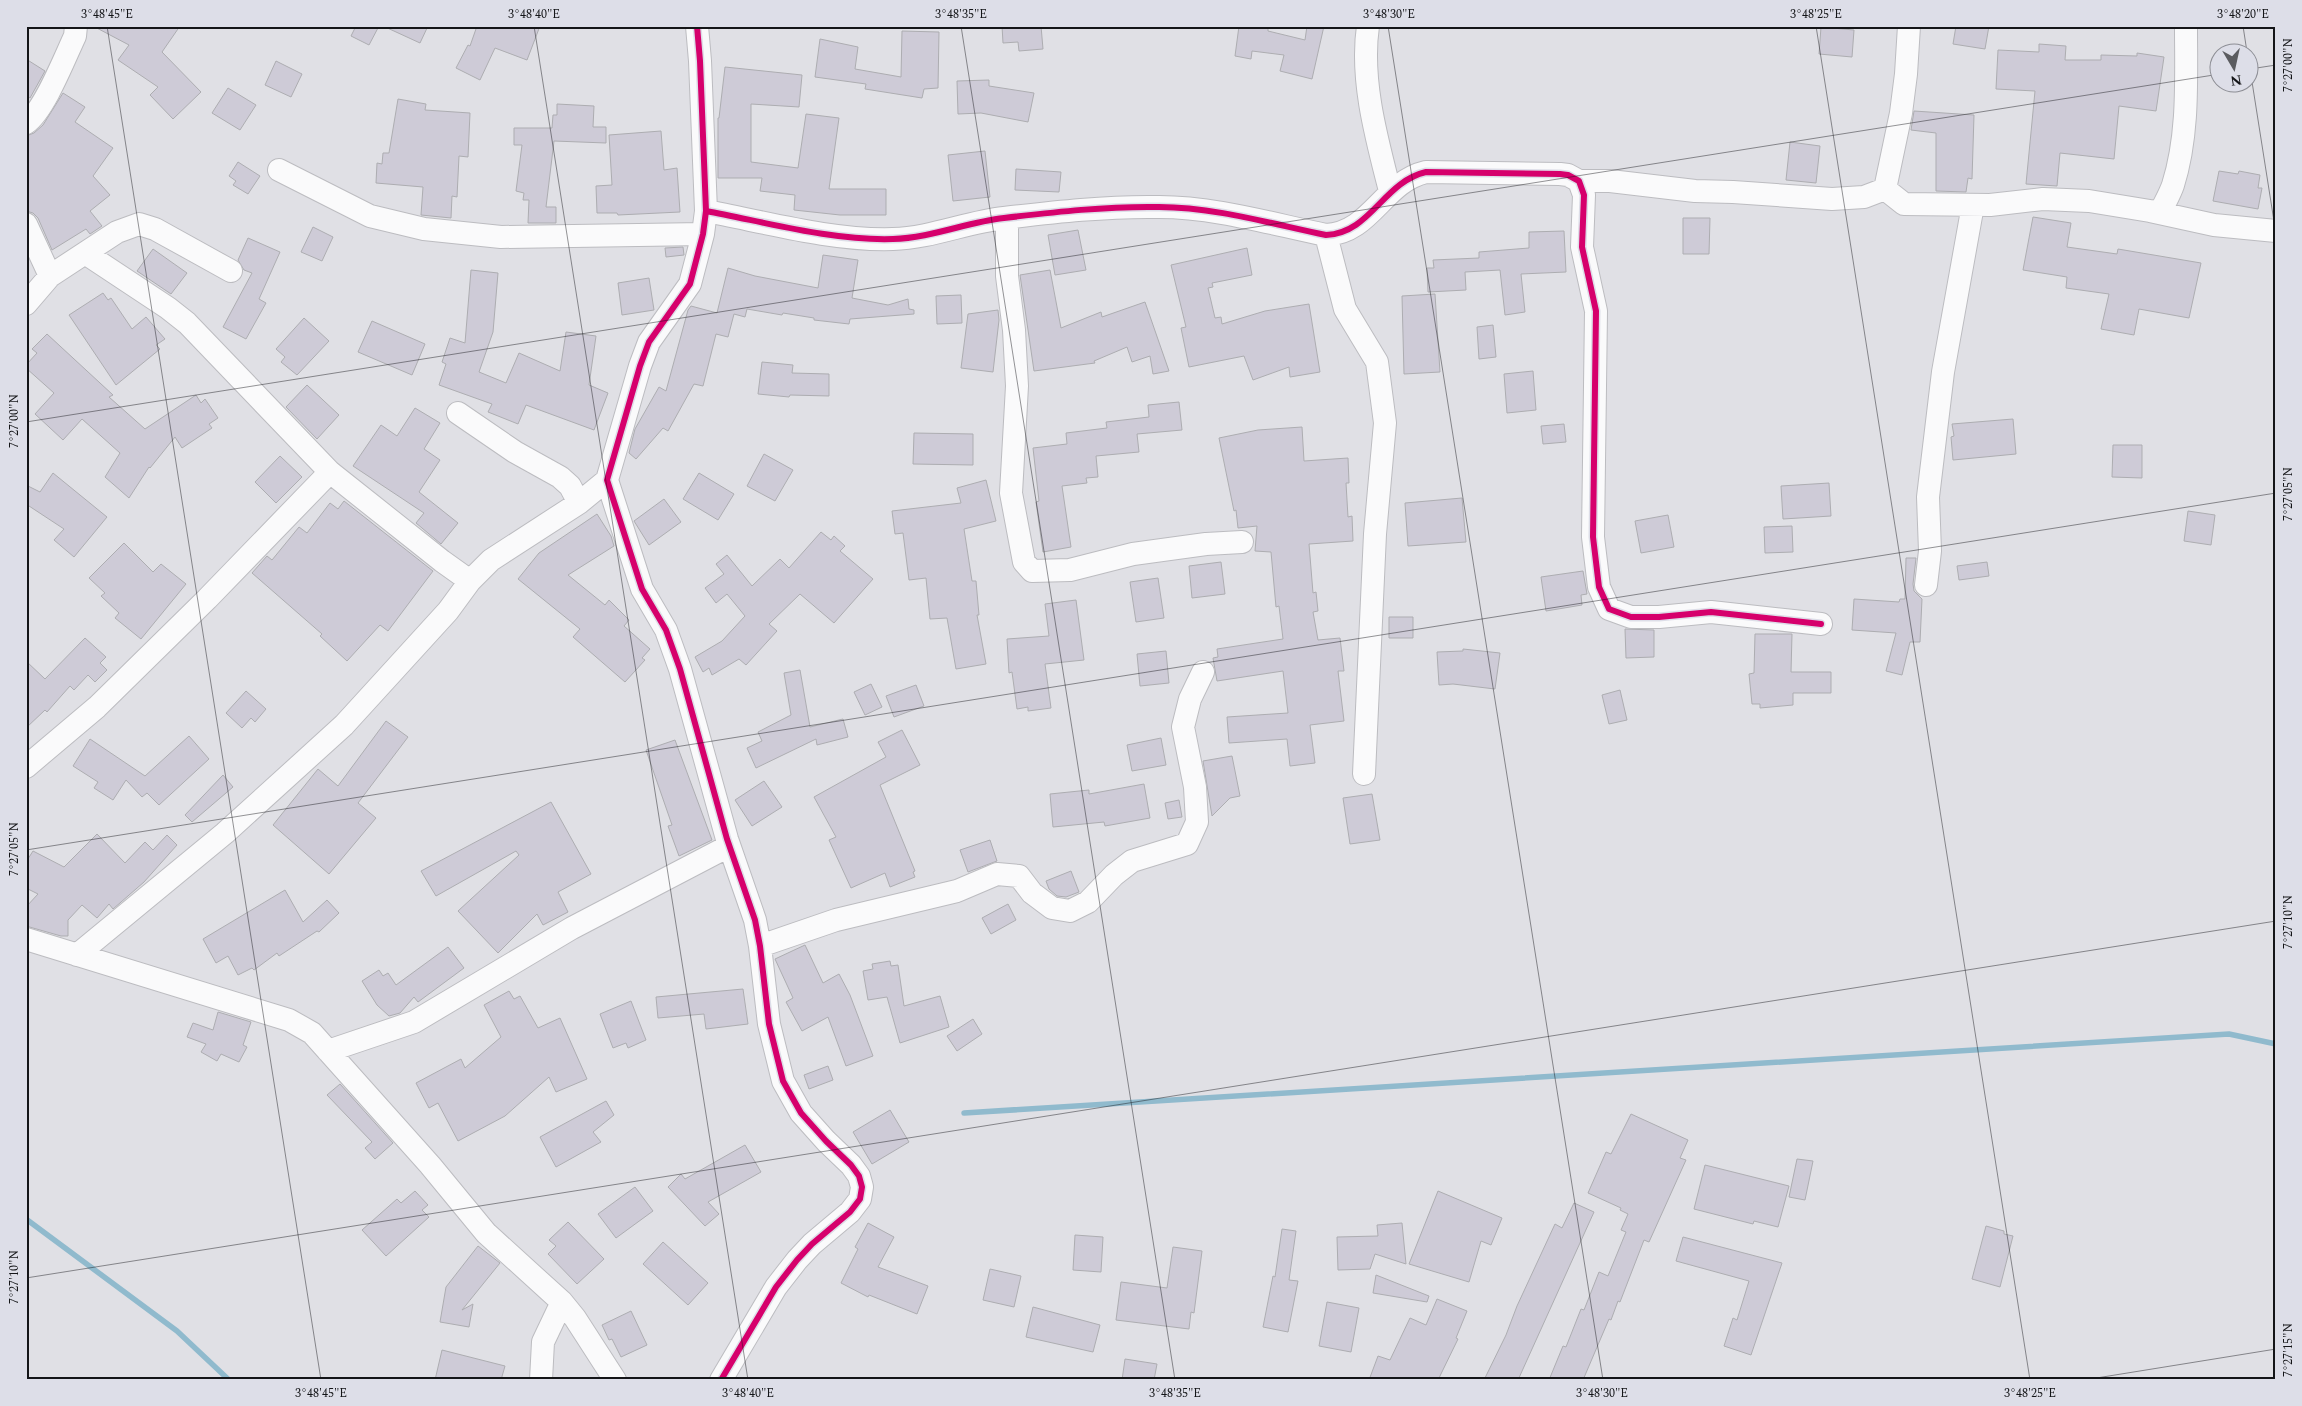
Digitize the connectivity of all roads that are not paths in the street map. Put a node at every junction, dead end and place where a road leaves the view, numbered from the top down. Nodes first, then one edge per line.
1 (76, 26) edge
2 (697, 26) edge
3 (1368, 26) edge
4 (1908, 26) edge
5 (2186, 26) edge
6 (26, 123) edge
7 (279, 170) dead end
8 (1579, 180) junction
9 (1885, 188) junction
10 (1390, 191) junction
11 (1973, 205) junction
12 (706, 211) junction
13 (2160, 213) junction
14 (1006, 218) junction
15 (26, 224) edge
16 (2276, 231) edge
17 (703, 234) junction
18 (1326, 235) junction
19 (85, 253) junction
20 (231, 271) dead end
21 (50, 276) junction
22 (26, 304) edge
23 (458, 413) dead end
24 (330, 472) junction
25 (607, 480) junction
26 (579, 503) junction
27 (1242, 542) dead end
28 (470, 581) junction
29 (1926, 585) dead end
30 (1821, 624) dead end
31 (1203, 672) dead end
32 (26, 766) edge
33 (1364, 774) dead end
34 (729, 846) junction
35 (26, 939) edge
36 (760, 946) junction
37 (77, 955) junction
38 (328, 1051) junction
39 (562, 1302) junction
40 (541, 1380) edge
41 (615, 1380) edge
42 (721, 1380) edge

1 - 6 street
2 - 12 street
3 - 10 street
4 - 9 street
5 - 13 street
7 - 17 street
8 - 9 street
8 - 10 street
8 - 30 street
9 - 11 street
10 - 18 street
11 - 13 street
11 - 29 street
12 - 14 street
12 - 17 street
13 - 16 street
14 - 18 street
14 - 27 street
15 - 21 street
17 - 25 street
18 - 33 street
19 - 20 street
19 - 21 street
19 - 24 street
21 - 22 street
23 - 26 street
24 - 28 street
24 - 32 street
25 - 26 street
25 - 34 street
26 - 28 street
28 - 37 street
31 - 36 street
34 - 36 street
34 - 38 street
35 - 37 street
36 - 42 street
37 - 38 street
38 - 39 street
39 - 40 street
39 - 41 street

